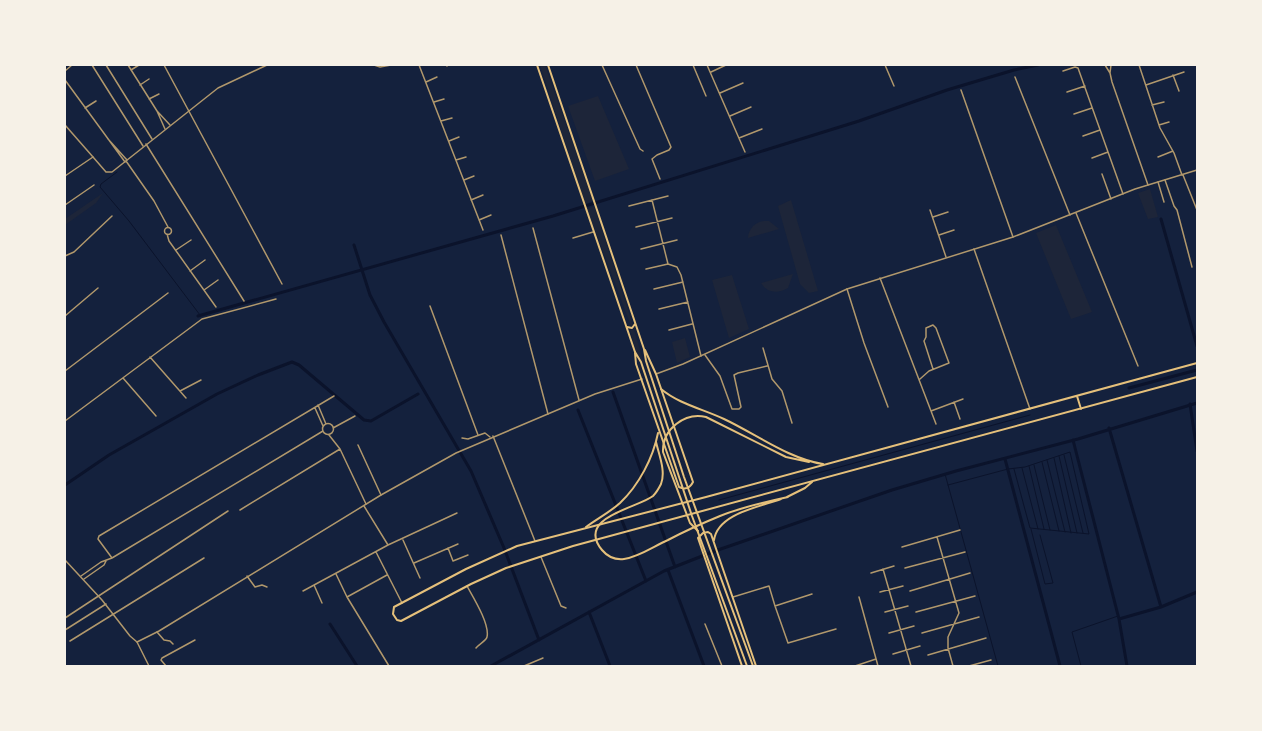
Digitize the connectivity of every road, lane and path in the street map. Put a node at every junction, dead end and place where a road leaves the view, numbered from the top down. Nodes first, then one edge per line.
1 (72, 65) edge
2 (92, 65) edge
3 (106, 65) edge
4 (128, 65) edge
5 (139, 65) edge
6 (164, 65) edge
7 (267, 65) edge
8 (374, 65) edge
9 (391, 65) edge
10 (419, 65) edge
11 (537, 65) edge
12 (548, 65) edge
13 (602, 65) edge
14 (636, 65) edge
15 (693, 65) edge
16 (707, 65) edge
17 (726, 65) edge
18 (885, 65) edge
19 (1105, 65) edge
20 (1111, 65) edge
21 (1139, 65) edge
22 (385, 66) edge
23 (131, 70) junction
24 (65, 71) edge
25 (1063, 71) dead end
26 (710, 72) junction
27 (1184, 72) dead end
28 (1110, 73) junction
29 (1173, 76) junction
30 (437, 77) dead end
31 (1015, 77) dead end
32 (149, 79) dead end
33 (65, 80) edge
34 (426, 82) junction
35 (743, 84) dead end
36 (140, 85) junction
37 (1145, 85) junction
38 (894, 86) dead end
39 (1085, 86) junction
40 (960, 90) dead end
41 (1179, 91) dead end
42 (1067, 92) dead end
43 (720, 93) junction
44 (159, 94) dead end
45 (706, 96) dead end
46 (149, 99) junction
47 (444, 99) dead end
48 (96, 101) dead end
49 (434, 102) junction
50 (1164, 102) dead end
51 (1152, 105) junction
52 (751, 107) dead end
53 (85, 108) junction
54 (1092, 108) junction
55 (157, 110) junction
56 (188, 110) junction
57 (1074, 114) dead end
58 (730, 116) junction
59 (452, 118) dead end
60 (441, 121) junction
61 (1169, 122) dead end
62 (65, 124) edge
63 (170, 125) junction
64 (1159, 125) junction
65 (762, 128) dead end
66 (165, 129) junction
67 (1100, 130) junction
68 (1083, 136) dead end
69 (459, 138) dead end
70 (739, 138) junction
71 (152, 139) junction
72 (448, 141) junction
73 (145, 145) junction
74 (643, 151) dead end
75 (745, 152) dead end
76 (1108, 152) junction
77 (1173, 152) junction
78 (93, 157) junction
79 (466, 157) dead end
80 (1158, 157) dead end
81 (1092, 158) dead end
82 (456, 160) junction
83 (126, 161) junction
84 (1197, 170) edge
85 (1102, 174) dead end
86 (1183, 175) junction
87 (65, 176) edge
88 (474, 176) dead end
89 (660, 179) dead end
90 (464, 180) junction
91 (1165, 180) junction
92 (1158, 182) junction
93 (94, 185) dead end
94 (1148, 185) junction
95 (1123, 194) junction
96 (483, 195) dead end
97 (668, 196) dead end
98 (1111, 199) junction
99 (471, 200) junction
100 (652, 200) junction
101 (1164, 202) dead end
102 (65, 205) edge
103 (629, 206) dead end
104 (930, 210) dead end
105 (1197, 210) edge
106 (948, 212) dead end
107 (1076, 213) junction
108 (1070, 215) junction
109 (112, 216) dead end
110 (491, 216) dead end
111 (933, 217) junction
112 (672, 218) dead end
113 (479, 220) junction
114 (658, 222) junction
115 (168, 227) junction
116 (636, 227) dead end
117 (533, 228) dead end
118 (483, 230) dead end
119 (954, 230) dead end
120 (593, 232) junction
121 (167, 234) junction
122 (501, 235) dead end
123 (939, 236) junction
124 (1013, 237) junction
125 (573, 238) dead end
126 (191, 240) dead end
127 (677, 240) dead end
128 (663, 243) junction
129 (641, 249) dead end
130 (974, 249) junction
131 (176, 250) junction
132 (65, 256) edge
133 (946, 257) junction
134 (205, 260) dead end
135 (668, 264) junction
136 (1192, 267) dead end
137 (646, 269) dead end
138 (190, 270) junction
139 (880, 278) junction
140 (218, 280) dead end
141 (683, 282) junction
142 (282, 284) dead end
143 (98, 288) dead end
144 (654, 289) dead end
145 (847, 289) junction
146 (204, 290) junction
147 (168, 293) dead end
148 (276, 299) dead end
149 (244, 301) dead end
150 (688, 302) junction
151 (430, 306) dead end
152 (216, 307) dead end
153 (659, 309) dead end
154 (65, 316) edge
155 (635, 324) junction
156 (693, 324) junction
157 (626, 327) junction
158 (669, 330) dead end
159 (763, 348) dead end
160 (644, 349) junction
161 (635, 352) junction
162 (705, 355) junction
163 (701, 356) junction
164 (150, 357) junction
165 (1197, 363) edge
166 (767, 366) junction
167 (1138, 366) dead end
168 (933, 369) junction
169 (65, 372) edge
170 (656, 374) junction
171 (1197, 377) edge
172 (122, 378) junction
173 (642, 379) junction
174 (919, 379) junction
175 (201, 380) dead end
176 (661, 389) junction
177 (180, 391) junction
178 (334, 396) dead end
179 (1077, 396) junction
180 (186, 398) dead end
181 (963, 399) dead end
182 (580, 400) junction
183 (954, 402) junction
184 (318, 405) junction
185 (314, 407) junction
186 (888, 407) dead end
187 (1030, 408) junction
188 (1081, 409) junction
189 (930, 411) junction
190 (548, 414) junction
191 (156, 416) dead end
192 (355, 416) dead end
193 (960, 419) dead end
194 (65, 422) edge
195 (792, 423) dead end
196 (326, 424) junction
197 (936, 424) dead end
198 (323, 426) junction
199 (333, 428) junction
200 (323, 431) junction
201 (659, 431) junction
202 (329, 434) junction
203 (478, 435) junction
204 (492, 436) junction
205 (490, 437) junction
206 (462, 438) dead end
207 (656, 442) junction
208 (358, 445) dead end
209 (340, 449) junction
210 (809, 462) junction
211 (825, 464) junction
212 (812, 482) junction
213 (381, 495) junction
214 (788, 497) junction
215 (366, 504) junction
216 (364, 506) junction
217 (240, 510) dead end
218 (228, 511) dead end
219 (456, 513) dead end
220 (586, 527) junction
221 (960, 530) dead end
222 (698, 531) junction
223 (937, 537) junction
224 (402, 539) junction
225 (535, 541) junction
226 (713, 541) junction
227 (458, 544) dead end
228 (388, 545) junction
229 (902, 547) dead end
230 (448, 548) junction
231 (376, 552) junction
232 (965, 552) dead end
233 (468, 555) dead end
234 (541, 557) junction
235 (112, 558) junction
236 (204, 558) dead end
237 (943, 558) junction
238 (65, 560) edge
239 (106, 561) junction
240 (414, 563) junction
241 (894, 566) dead end
242 (905, 568) dead end
243 (883, 569) junction
244 (871, 573) dead end
245 (970, 573) dead end
246 (336, 574) junction
247 (387, 575) junction
248 (81, 576) junction
249 (247, 576) junction
250 (420, 578) dead end
251 (84, 579) junction
252 (949, 580) junction
253 (314, 585) junction
254 (467, 586) junction
255 (903, 586) dead end
256 (267, 587) dead end
257 (889, 590) junction
258 (303, 591) dead end
259 (910, 591) dead end
260 (880, 592) dead end
261 (812, 594) dead end
262 (98, 595) junction
263 (975, 596) dead end
264 (347, 597) junction
265 (733, 597) junction
266 (859, 597) dead end
267 (955, 601) junction
268 (322, 603) dead end
269 (402, 603) junction
270 (106, 604) junction
271 (775, 606) junction
272 (908, 606) dead end
273 (566, 608) dead end
274 (894, 610) junction
275 (885, 612) dead end
276 (916, 612) dead end
277 (114, 614) junction
278 (979, 617) dead end
279 (65, 618) edge
280 (955, 623) junction
281 (705, 624) dead end
282 (914, 626) dead end
283 (836, 629) dead end
284 (65, 630) edge
285 (900, 630) junction
286 (157, 632) junction
287 (889, 633) dead end
288 (922, 633) dead end
289 (986, 638) dead end
290 (195, 640) dead end
291 (70, 641) dead end
292 (137, 642) junction
293 (173, 644) dead end
294 (920, 646) dead end
295 (476, 648) dead end
296 (948, 649) junction
297 (906, 650) junction
298 (893, 654) dead end
299 (928, 655) dead end
300 (543, 658) dead end
301 (876, 659) junction
302 (991, 660) dead end
303 (149, 666) edge
304 (166, 666) edge
305 (389, 666) edge
306 (524, 666) edge
307 (722, 666) edge
308 (742, 666) edge
309 (747, 666) edge
310 (754, 666) edge
311 (855, 666) edge
312 (878, 666) edge
313 (910, 666) edge
314 (953, 666) edge
315 (969, 666) edge

1 - 24 street
2 - 73 street
3 - 71 street
4 - 23 street
5 - 23 street
6 - 56 street
7 - 56 street
8 - 22 street
9 - 22 street
10 - 34 street
11 - 120 main road
12 - 155 main road
13 - 74 street
14 - 89 street
15 - 45 street
16 - 26 street
17 - 26 street
18 - 38 street
19 - 28 street
20 - 28 street
21 - 37 street
23 - 36 street
25 - 39 street
26 - 43 street
27 - 29 street
28 - 94 street
29 - 37 street
29 - 41 street
30 - 34 street
31 - 108 street
32 - 36 street
33 - 53 street
34 - 49 street
35 - 43 street
36 - 46 street
37 - 51 street
39 - 42 street
39 - 54 street
40 - 124 street
43 - 58 street
44 - 46 street
46 - 55 street
47 - 49 street
48 - 53 street
49 - 60 street
50 - 51 street
51 - 64 street
52 - 58 street
53 - 83 street
54 - 57 street
54 - 67 street
55 - 63 street
55 - 66 street
56 - 63 street
56 - 142 street
58 - 70 street
59 - 60 street
60 - 72 street
61 - 64 street
62 - 78 street
63 - 66 street
64 - 77 street
65 - 70 street
66 - 71 street
67 - 68 street
67 - 76 street
69 - 72 street
70 - 75 street
71 - 73 street
72 - 82 street
73 - 83 street
73 - 149 street
76 - 81 street
76 - 95 street
77 - 80 street
77 - 86 street
78 - 83 street
78 - 87 street
79 - 82 street
82 - 90 street
83 - 115 street
84 - 86 street
85 - 98 street
86 - 91 street
86 - 105 street
88 - 90 street
90 - 99 street
91 - 92 street
91 - 136 street
92 - 94 street
92 - 101 street
93 - 102 street
94 - 95 street
95 - 98 street
96 - 99 street
97 - 100 street
98 - 107 street
99 - 113 street
100 - 103 street
100 - 114 street
104 - 111 street
106 - 111 street
107 - 108 street
107 - 167 street
108 - 124 street
109 - 132 street
110 - 113 street
111 - 123 street
112 - 114 street
113 - 118 street
114 - 116 street
114 - 128 street
115 - 121 street
115 - 121 street
117 - 182 street
119 - 123 street
120 - 125 street
120 - 157 main road
121 - 131 street
122 - 190 street
123 - 133 street
124 - 130 street
126 - 131 street
127 - 128 street
128 - 129 street
128 - 135 street
130 - 133 street
130 - 187 street
131 - 138 street
133 - 139 street
134 - 138 street
135 - 137 street
135 - 141 street
138 - 146 street
139 - 145 street
139 - 174 street
140 - 146 street
141 - 144 street
141 - 150 street
143 - 154 street
145 - 162 street
145 - 186 street
146 - 152 street
147 - 169 street
148 - 164 street
150 - 153 street
150 - 156 street
151 - 203 street
155 - 157 main road
155 - 160 main road
156 - 158 street
156 - 163 street
157 - 161 main road
159 - 166 street
160 - 170 main road
160 - 310 main road
161 - 173 main road
161 - 222 main road
162 - 163 street
162 - 166 street
163 - 170 street
164 - 172 street
164 - 177 street
165 - 179 main road
166 - 195 street
168 - 168 street
168 - 174 street
170 - 176 main road
171 - 188 main road
172 - 191 street
172 - 194 street
173 - 182 street
173 - 201 main road
174 - 189 street
175 - 177 street
176 - 201 main road
176 - 210 main road
177 - 180 street
178 - 184 street
179 - 187 main road
179 - 188 main road
181 - 183 street
182 - 190 street
183 - 189 street
183 - 193 street
184 - 185 street
184 - 196 street
185 - 198 street
185 - 235 street
187 - 211 main road
188 - 212 main road
189 - 197 street
190 - 204 street
192 - 199 street
196 - 198 street
196 - 199 street
198 - 200 street
199 - 202 street
200 - 202 street
200 - 235 street
201 - 207 main road
202 - 209 street
203 - 205 street
203 - 206 street
204 - 205 street
204 - 225 street
205 - 213 street
207 - 214 main road
207 - 220 main road
208 - 213 street
209 - 215 street
209 - 217 street
210 - 211 main road
210 - 222 main road
211 - 220 main road
212 - 214 main road
212 - 234 main road
213 - 215 street
214 - 226 main road
215 - 216 street
216 - 228 street
216 - 249 street
218 - 262 street
219 - 224 street
220 - 225 main road
221 - 223 street
222 - 309 main road
223 - 229 street
223 - 237 street
224 - 228 street
224 - 240 street
225 - 269 main road
226 - 265 main road
226 - 308 main road
227 - 230 street
228 - 231 street
230 - 233 street
230 - 240 street
231 - 246 street
231 - 247 street
232 - 237 street
234 - 254 main road
234 - 273 street
235 - 239 street
236 - 277 street
237 - 242 street
237 - 252 street
238 - 248 street
239 - 248 street
239 - 251 street
240 - 250 street
241 - 243 street
243 - 244 street
243 - 257 street
245 - 252 street
246 - 253 street
246 - 264 street
247 - 264 street
247 - 269 street
248 - 251 street
249 - 256 street
249 - 286 street
251 - 262 street
252 - 259 street
252 - 267 street
253 - 258 street
253 - 268 street
254 - 269 main road
254 - 295 street
255 - 257 street
257 - 260 street
257 - 274 street
261 - 271 street
262 - 270 street
262 - 279 street
263 - 267 street
264 - 305 street
265 - 271 street
265 - 310 main road
266 - 301 street
267 - 276 street
267 - 280 street
270 - 277 street
270 - 284 street
271 - 283 street
272 - 274 street
274 - 275 street
274 - 285 street
277 - 291 street
277 - 292 street
278 - 280 street
280 - 288 street
280 - 296 street
281 - 307 street
282 - 285 street
285 - 287 street
285 - 297 street
286 - 292 street
286 - 293 street
289 - 296 street
290 - 304 street
292 - 303 street
294 - 297 street
296 - 299 street
296 - 314 street
297 - 298 street
297 - 313 street
300 - 306 street
301 - 311 street
301 - 312 street
302 - 315 street

